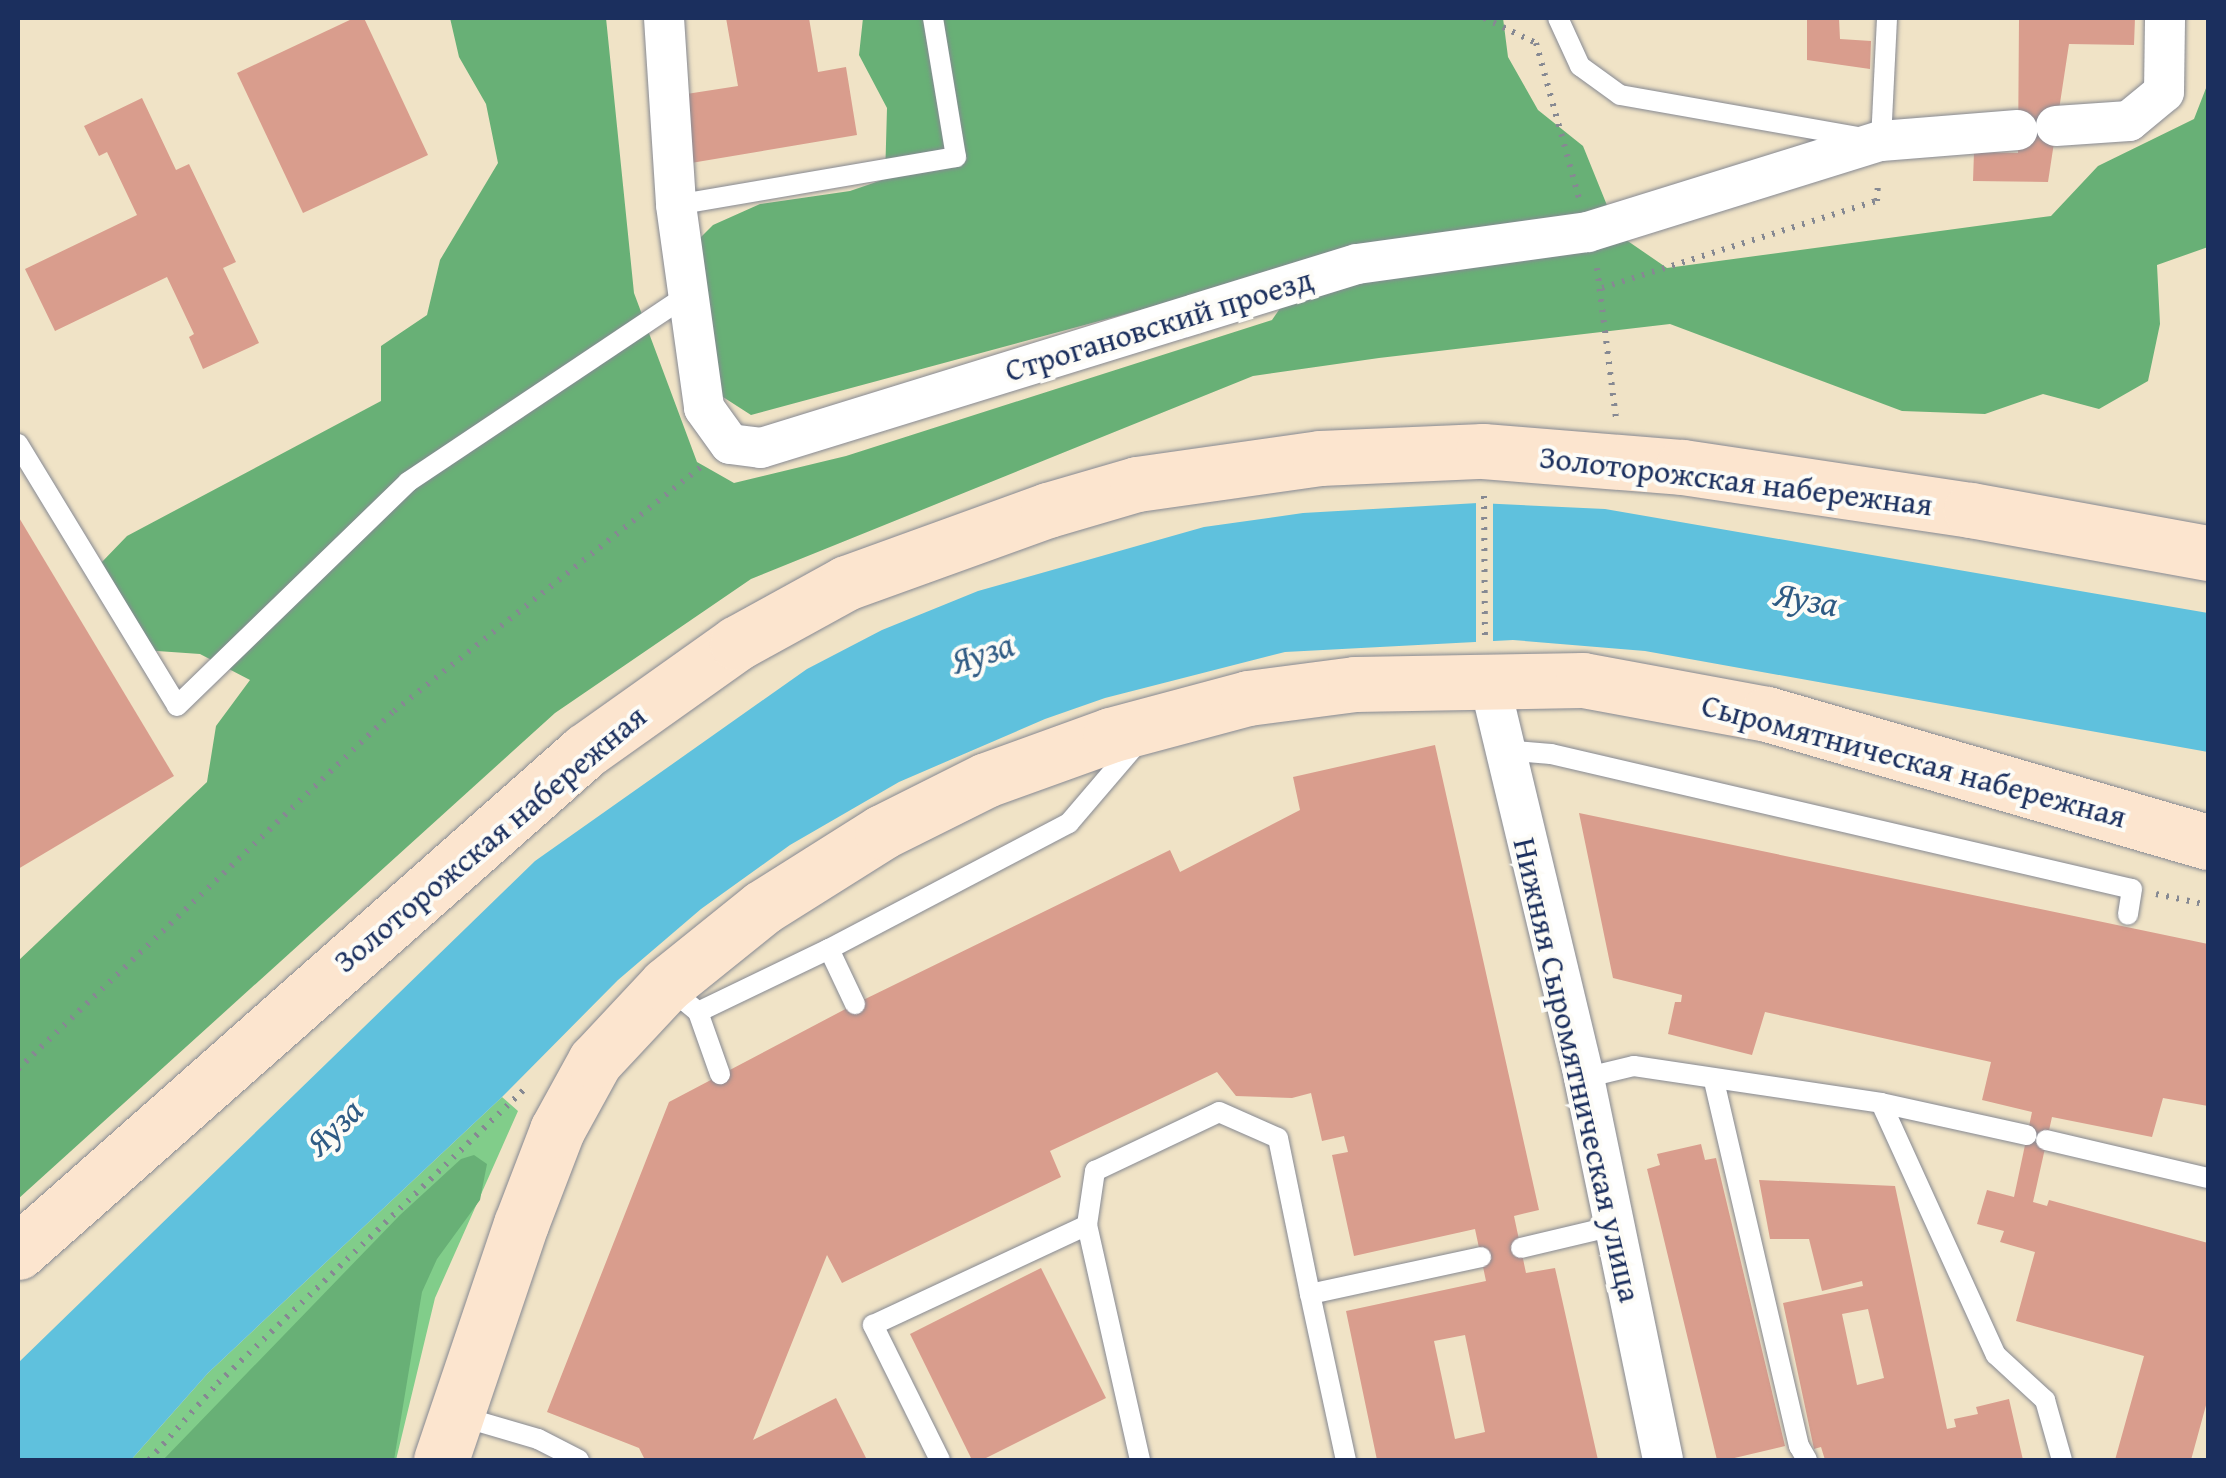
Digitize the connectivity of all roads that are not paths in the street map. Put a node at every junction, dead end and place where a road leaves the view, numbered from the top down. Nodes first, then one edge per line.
1 (664, 18) edge
2 (933, 18) edge
3 (1558, 18) edge
4 (1887, 18) edge
5 (2169, 22) edge
6 (1881, 140) junction
7 (676, 204) junction
8 (689, 294) junction
9 (18, 444) edge
10 (2208, 553) edge
11 (1487, 658) junction
12 (1157, 719) junction
13 (1504, 750) junction
14 (2208, 842) edge
15 (2128, 915) dead end
16 (829, 949) junction
17 (682, 998) junction
18 (856, 1004) dead end
19 (720, 1074) dead end
20 (1584, 1078) junction
21 (1714, 1081) junction
22 (1882, 1103) junction
23 (2208, 1178) edge
24 (1087, 1225) junction
25 (1614, 1226) junction
26 (1520, 1248) dead end
27 (18, 1252) edge
28 (1480, 1256) dead end
29 (1310, 1294) junction
30 (467, 1436) edge
31 (572, 1458) edge
32 (940, 1460) edge
33 (1138, 1460) edge
34 (1346, 1460) edge
35 (1663, 1460) edge
36 (1807, 1460) edge
37 (2062, 1460) edge

1 - 7 street
2 - 7 lane
3 - 6 lane
4 - 6 lane
5 - 6 street, Строгановский проезд
6 - 8 street, Строгановский проезд
7 - 8 street
8 - 9 lane
10 - 27 main road, Золоторожская набережная
11 - 12 main road, Сыромятническая набережная
11 - 13 street, Нижняя Сыромятническая улица
11 - 14 main road, Сыромятническая набережная
12 - 16 lane
12 - 17 main road, Сыромятническая набережная
13 - 15 lane
13 - 20 street, Нижняя Сыромятническая улица
16 - 17 lane
16 - 18 lane
17 - 19 lane
17 - 30 main road, Сыромятническая набережная
20 - 21 lane
20 - 25 street, Нижняя Сыромятническая улица
21 - 22 lane
21 - 36 lane
22 - 23 lane
22 - 37 lane
24 - 29 lane
24 - 32 lane
24 - 33 lane
25 - 26 lane
25 - 35 street, Нижняя Сыромятническая улица
28 - 29 lane
29 - 34 lane
30 - 31 lane

